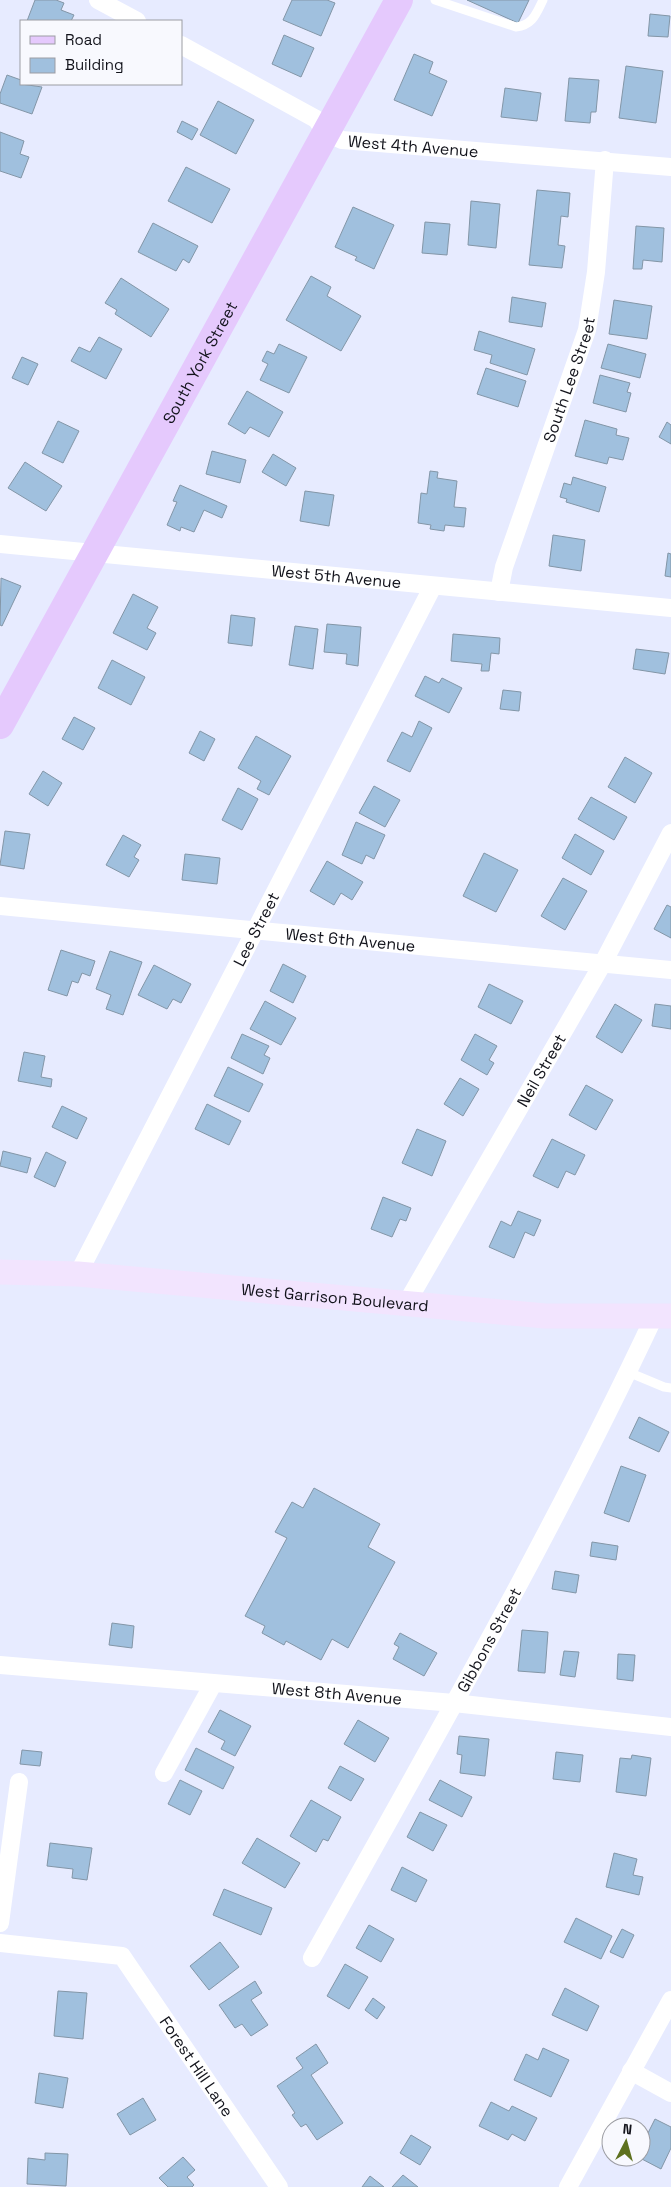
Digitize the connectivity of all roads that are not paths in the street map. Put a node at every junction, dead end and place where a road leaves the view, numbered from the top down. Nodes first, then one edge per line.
1 (98, 0) edge
2 (399, 0) edge
3 (435, 0) edge
4 (543, 0) edge
5 (135, 20) edge
6 (182, 47) edge
7 (325, 132) junction
8 (605, 160) junction
9 (671, 168) edge
10 (0, 544) edge
11 (95, 553) junction
12 (433, 586) junction
13 (499, 592) junction
14 (671, 608) edge
15 (0, 725) edge
16 (671, 833) edge
17 (0, 906) edge
18 (256, 930) junction
19 (603, 963) junction
20 (671, 970) edge
21 (0, 1272) edge
22 (78, 1274) junction
23 (406, 1304) junction
24 (663, 1317) edge
25 (628, 1372) junction
26 (671, 1388) edge
27 (0, 1664) edge
28 (212, 1684) junction
29 (454, 1704) junction
30 (671, 1728) edge
31 (164, 1774) dead end
32 (19, 1782) dead end
33 (0, 1923) edge
34 (0, 1942) edge
35 (312, 1958) dead end
36 (671, 2000) edge
37 (631, 2071) junction
38 (671, 2094) edge
39 (279, 2187) edge
40 (568, 2187) edge

1 - 5 street
2 - 7 main road, South York Street
3 - 4 lane
6 - 7 street, West 4th Avenue
7 - 8 street, West 4th Avenue
7 - 11 main road, South York Street
8 - 9 street, West 4th Avenue
8 - 13 street, South Lee Street
10 - 11 street, West 5th Avenue
11 - 12 street, West 5th Avenue
11 - 15 main road, South York Street
12 - 13 street, West 5th Avenue
12 - 18 street, Lee Street
13 - 14 street, West 5th Avenue
16 - 19 street, Neil Street
17 - 18 street, West 6th Avenue
18 - 19 street, West 6th Avenue
18 - 22 street, Lee Street
19 - 20 street, West 6th Avenue
19 - 23 street, Neil Street
21 - 22 main road, West Garrison Boulevard
22 - 23 main road, West Garrison Boulevard
23 - 24 main road, West Garrison Boulevard
24 - 25 street, Gibbons Street
25 - 26 lane
25 - 29 street, Gibbons Street
27 - 28 street, West 8th Avenue
28 - 29 street, West 8th Avenue
28 - 31 street
29 - 30 street, West 8th Avenue
29 - 35 street, Gibbons Street
32 - 33 street
34 - 39 street, Forest Hill Lane
36 - 37 street
37 - 38 street
37 - 40 street

